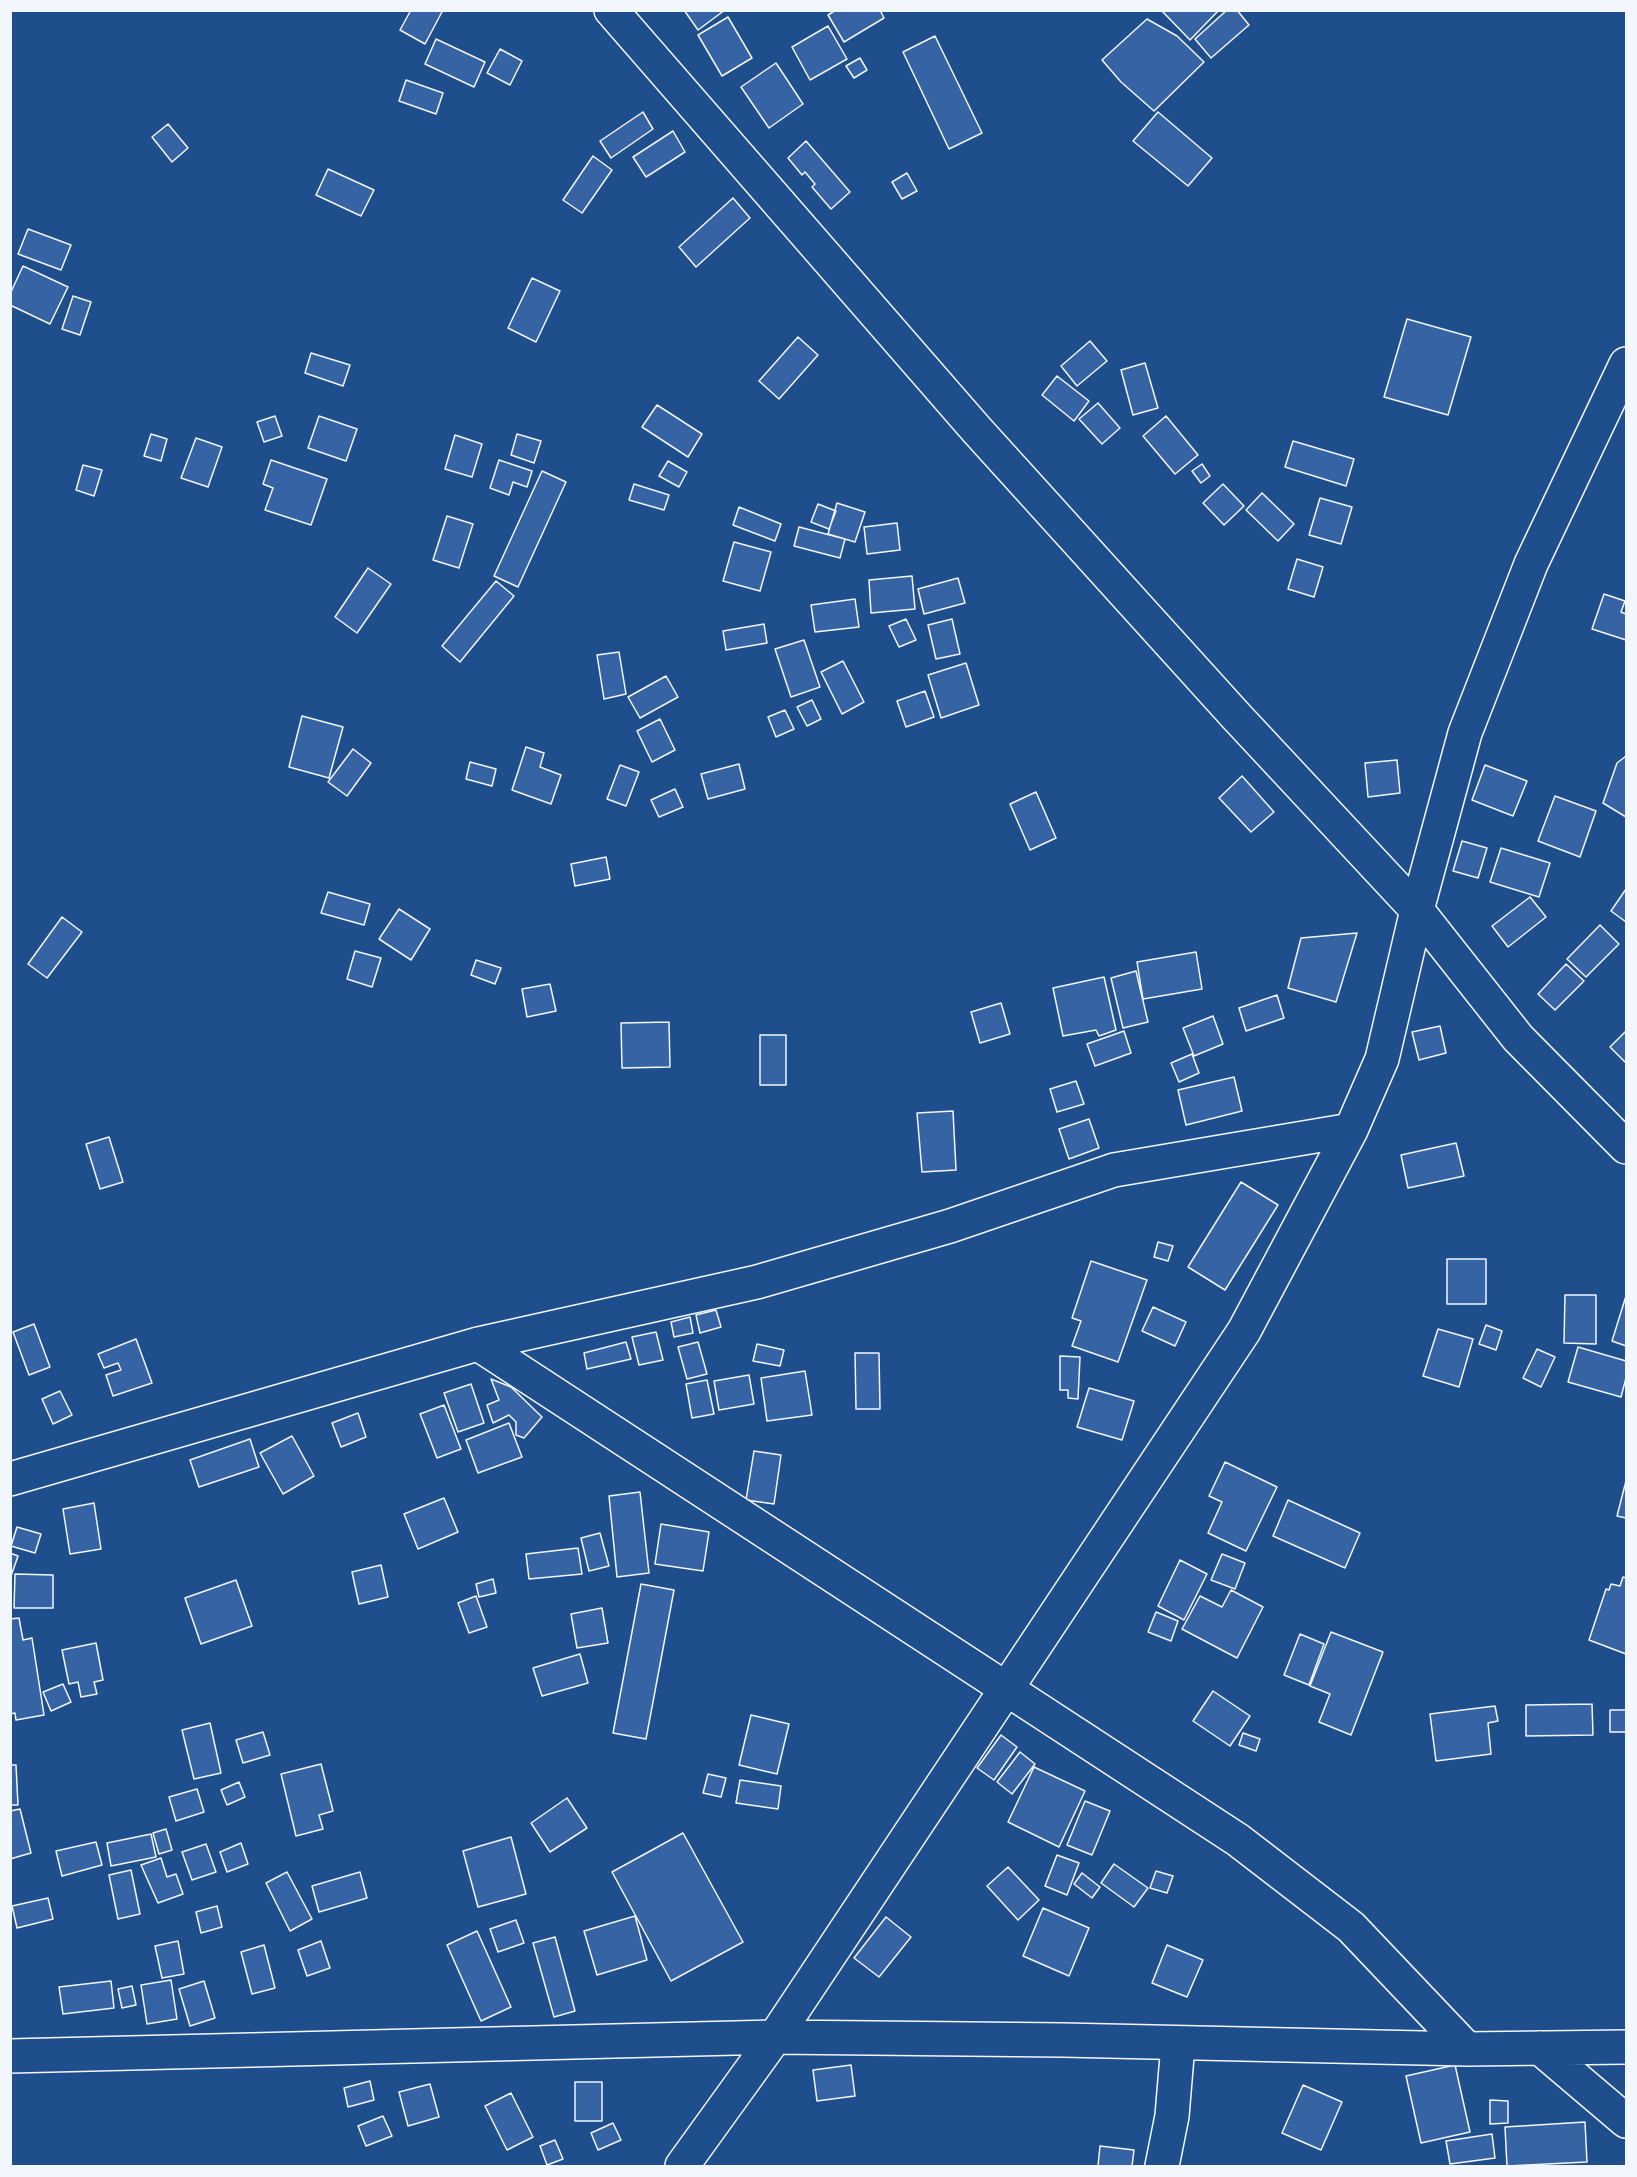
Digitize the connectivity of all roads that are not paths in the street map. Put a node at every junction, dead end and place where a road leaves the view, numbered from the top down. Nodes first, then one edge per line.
1 (611, 10) edge
2 (1626, 364) edge
3 (1417, 910) junction
4 (1351, 1130) junction
5 (1626, 1147) edge
6 (478, 1344) junction
7 (10, 1479) edge
8 (1007, 1686) junction
9 (775, 2037) junction
10 (1178, 2044) junction
11 (1626, 2047) edge
12 (1540, 2048) junction
13 (1467, 2049) junction
14 (10, 2056) edge
15 (1626, 2121) edge
16 (682, 2166) edge
17 (1162, 2166) edge

1 - 3 street
2 - 3 street
3 - 4 street
3 - 5 street
4 - 6 street
4 - 8 street
6 - 7 street
6 - 8 street
8 - 9 street
8 - 13 street
9 - 10 street
9 - 14 street
9 - 16 street
10 - 13 street
10 - 17 street
11 - 12 street
12 - 13 street
12 - 15 street

